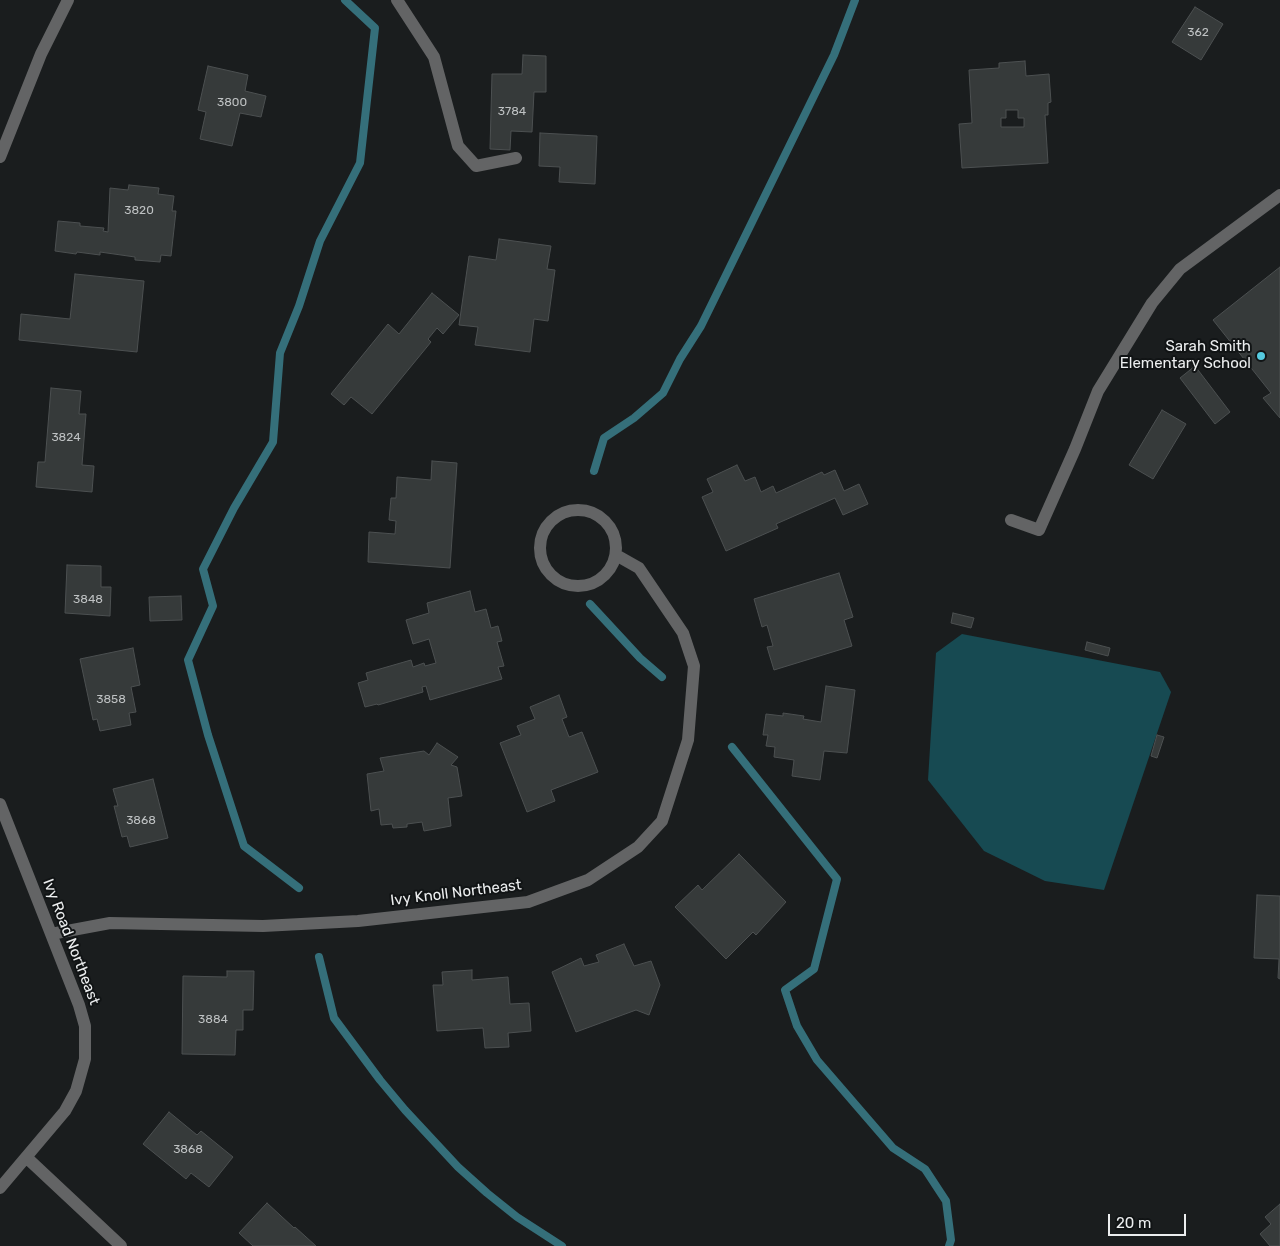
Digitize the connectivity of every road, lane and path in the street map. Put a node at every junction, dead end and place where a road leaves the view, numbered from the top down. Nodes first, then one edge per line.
1 (68, 0) edge
2 (397, 0) edge
3 (1, 152) edge
4 (516, 158) dead end
5 (1280, 195) edge
6 (1011, 520) dead end
7 (616, 555) junction
8 (0, 804) edge
9 (51, 934) junction
10 (26, 1157) junction
11 (0, 1188) edge
12 (121, 1246) edge

1 - 3 street
2 - 4 street
5 - 6 street
7 - 7 street
7 - 9 street, Ivy Knoll Northeast
8 - 9 street, Ivy Road Northeast
9 - 10 street, Ivy Road Northeast
10 - 11 street, Ivy Road Northeast
10 - 12 street

